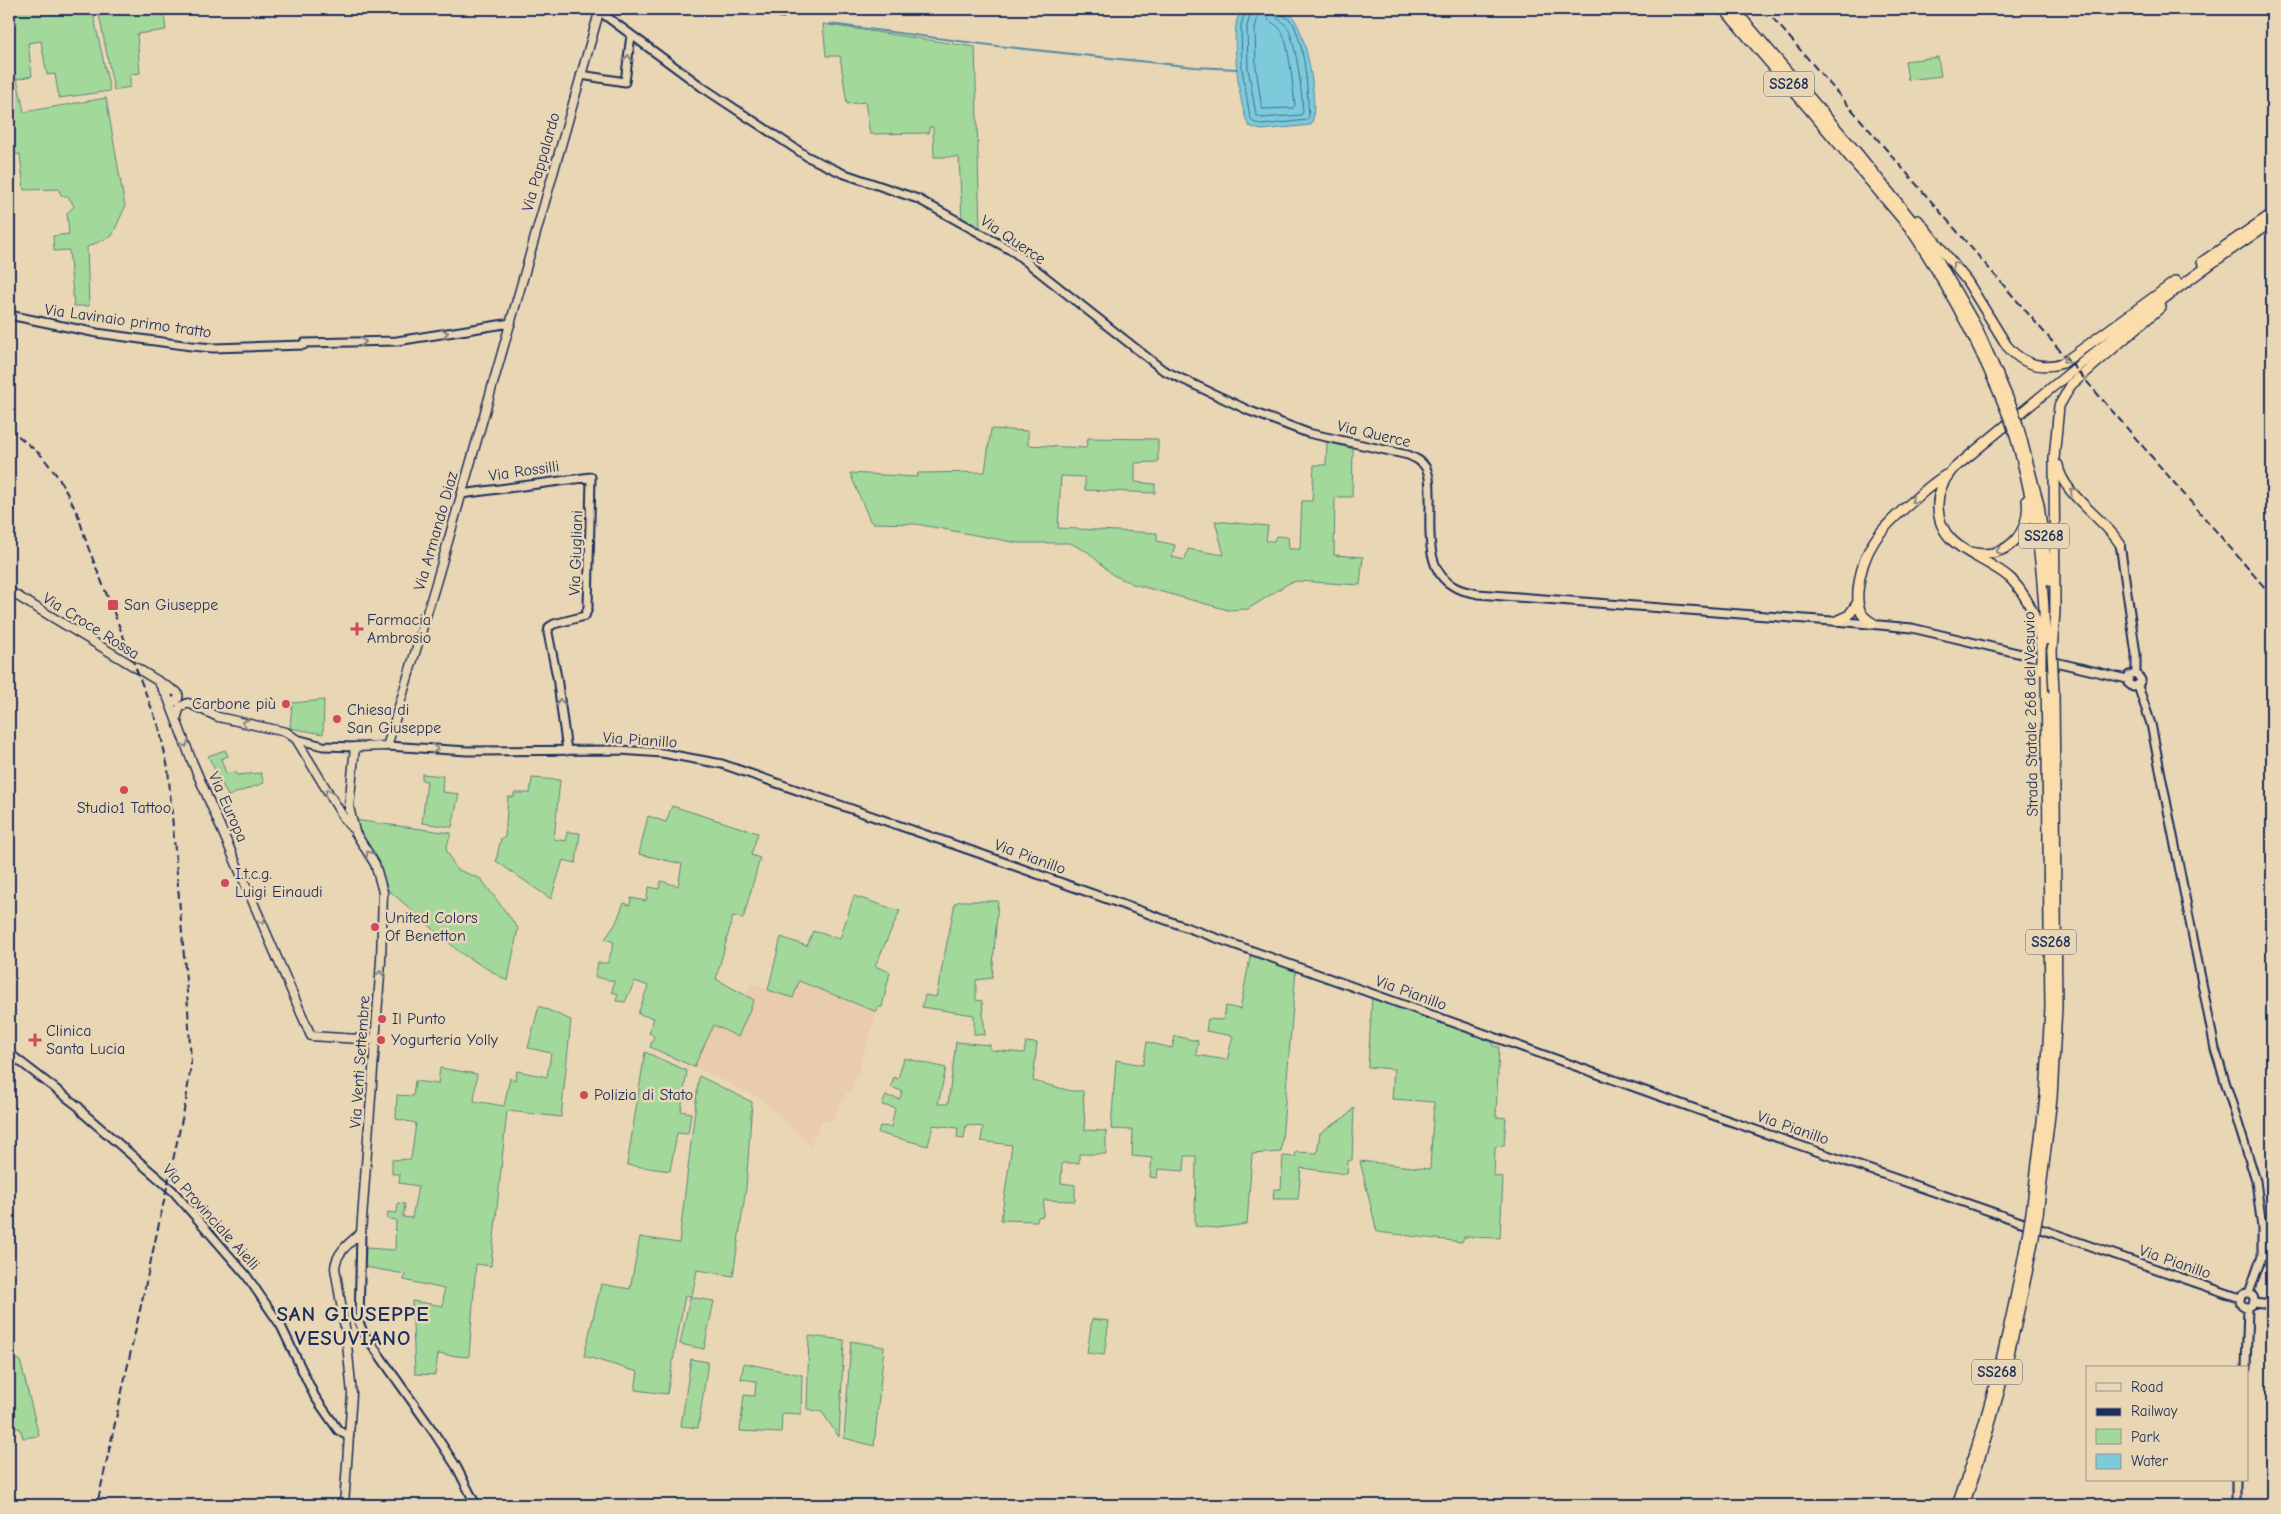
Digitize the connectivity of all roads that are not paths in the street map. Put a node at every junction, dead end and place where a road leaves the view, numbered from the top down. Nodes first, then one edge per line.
1 (768, 9) edge
2 (1724, 9) edge
3 (1734, 9) edge
4 (600, 10) edge
5 (782, 11) edge
6 (631, 34) junction
7 (581, 75) junction
8 (1859, 155) junction
9 (2272, 214) edge
10 (2272, 222) edge
11 (2236, 247) junction
12 (2176, 281) junction
13 (9, 315) edge
14 (511, 323) junction
15 (2083, 361) junction
16 (2010, 410) junction
17 (2015, 427) junction
18 (2056, 448) junction
19 (1952, 470) junction
20 (590, 477) joint
21 (461, 494) junction
22 (2106, 526) junction
23 (2116, 526) dead end
24 (2120, 544) joint
25 (1962, 550) junction
26 (9, 592) edge
27 (1858, 602) junction
28 (1834, 621) junction
29 (1873, 623) junction
30 (2046, 649) junction
31 (2136, 673) junction
32 (2127, 679) junction
33 (159, 683) junction
34 (2138, 686) junction
35 (176, 691) junction
36 (168, 698) junction
37 (204, 710) junction
38 (176, 719) junction
39 (296, 739) junction
40 (387, 746) junction
41 (355, 747) junction
42 (566, 751) junction
43 (355, 832) junction
44 (375, 1040) junction
45 (9, 1053) edge
46 (2034, 1214) junction
47 (361, 1233) junction
48 (2030, 1237) junction
49 (2249, 1293) junction
50 (2240, 1298) junction
51 (2251, 1305) junction
52 (2272, 1305) edge
53 (2246, 1366) edge
54 (349, 1435) junction
55 (2236, 1482) edge
56 (344, 1505) edge
57 (476, 1505) edge
58 (1957, 1505) edge
59 (1964, 1505) edge
60 (2236, 1505) edge

1 - 5 street
2 - 16 highway, Strada Statale 268 del Vesuvio / SS268
3 - 8 highway, Strada Statale 268 del Vesuvio / SS268
4 - 6 street, Via Querce
4 - 7 main road, Via Pappalardo
7 -> 6 street
6 - 28 street, Via Querce
7 - 14 main road, Via Pappalardo
12 -> 8 highway
8 - 16 highway, Strada Statale 268 del Vesuvio / SS268
9 - 12 highway
10 - 11 highway
11 - 15 highway
11 - 18 highway
12 - 15 highway
13 -> 14 street, Via Lavinaio primo tratto
14 - 21 main road, Via Armando Diaz
15 - 19 highway
16 - 17 highway, Strada Statale 268 del Vesuvio / SS268, bridge
17 -> 25 highway
17 - 30 highway, Strada Statale 268 del Vesuvio / SS268
22 -> 18 highway
18 - 30 highway
19 - 25 highway
19 -> 27 highway
20 - 21 street, Via Rossilli
42 -> 20 street, Via Giugliani
21 - 40 main road, Via Armando Diaz
22 - 23 highway
22 - 24 highway
24 - 31 street
25 - 30 highway
26 - 33 main road, Via Croce Rossa
27 - 28 highway
27 - 29 highway
28 - 29 street
29 - 32 street
30 - 46 highway, Strada Statale 268 del Vesuvio / SS268
30 - 46 highway, Strada Statale 268 del Vesuvio / SS268, bridge
31 - 32 street
31 - 34 street
32 - 34 street
33 - 35 main road, Via Croce Rossa
33 - 36 main road, Via Croce Rossa
34 - 49 street
35 - 36 main road
35 - 37 main road, Via Croce Rossa
36 - 38 main road, Via Europa
37 - 38 main road
39 -> 37 main road
38 -> 44 main road, Via Europa
39 - 41 street
43 -> 39 main road, Via Venti Settembre
40 - 41 main road
40 -> 42 street, Via Pianillo
41 - 43 main road
42 - 50 street, Via Pianillo
44 -> 43 main road, Via Venti Settembre
44 - 47 main road, Via Venti Settembre
45 - 54 street, Via Provinciale Aielli
46 - 48 highway, Strada Statale 268 del Vesuvio / SS268, bridge
47 - 54 main road
47 - 57 street
48 - 58 highway, Strada Statale 268 del Vesuvio / SS268
48 - 59 highway, Strada Statale 268 del Vesuvio / SS268
49 - 50 street
49 - 51 street
50 - 51 street
51 - 52 street
51 - 53 street
54 - 56 main road
55 - 60 street

